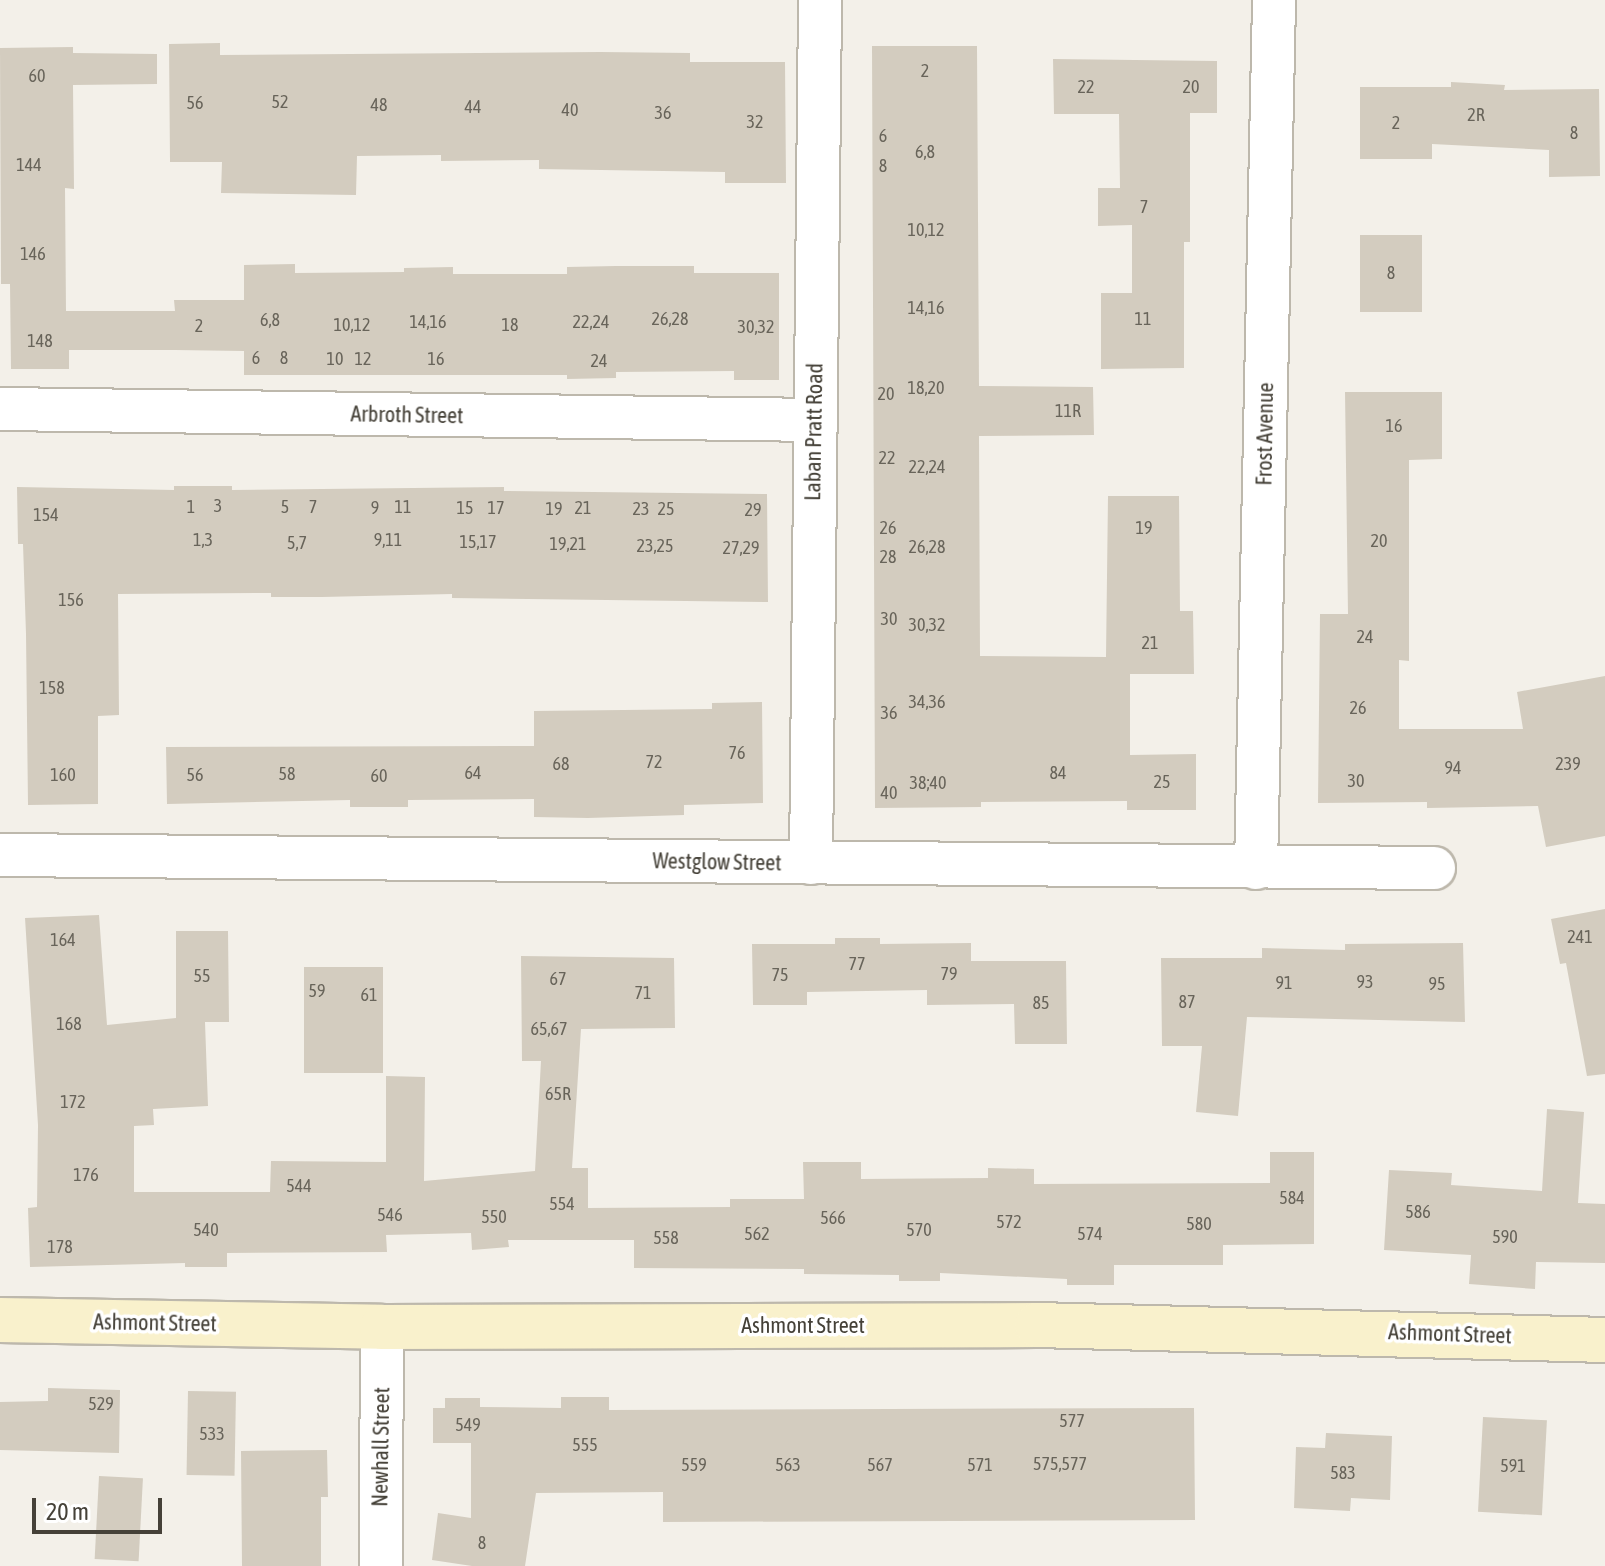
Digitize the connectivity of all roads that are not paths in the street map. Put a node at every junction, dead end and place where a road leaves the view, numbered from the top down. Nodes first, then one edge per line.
1 (820, 0) edge
2 (1274, 0) edge
3 (0, 409) edge
4 (814, 420) junction
5 (0, 855) edge
6 (811, 863) junction
7 (1256, 868) junction
8 (1434, 868) dead end
9 (0, 1320) edge
10 (382, 1327) junction
11 (1605, 1340) edge
12 (381, 1566) edge

1 - 4 street, Laban Pratt Road
2 - 7 street, Frost Avenue
3 - 4 street, Arbroth Street
4 - 6 street, Laban Pratt Road
5 - 6 street, Westglow Street
6 - 7 street, Westglow Street
7 - 8 street, Westglow Street
9 - 10 main road, Ashmont Street
10 - 11 main road, Ashmont Street
10 - 12 street, Newhall Street

